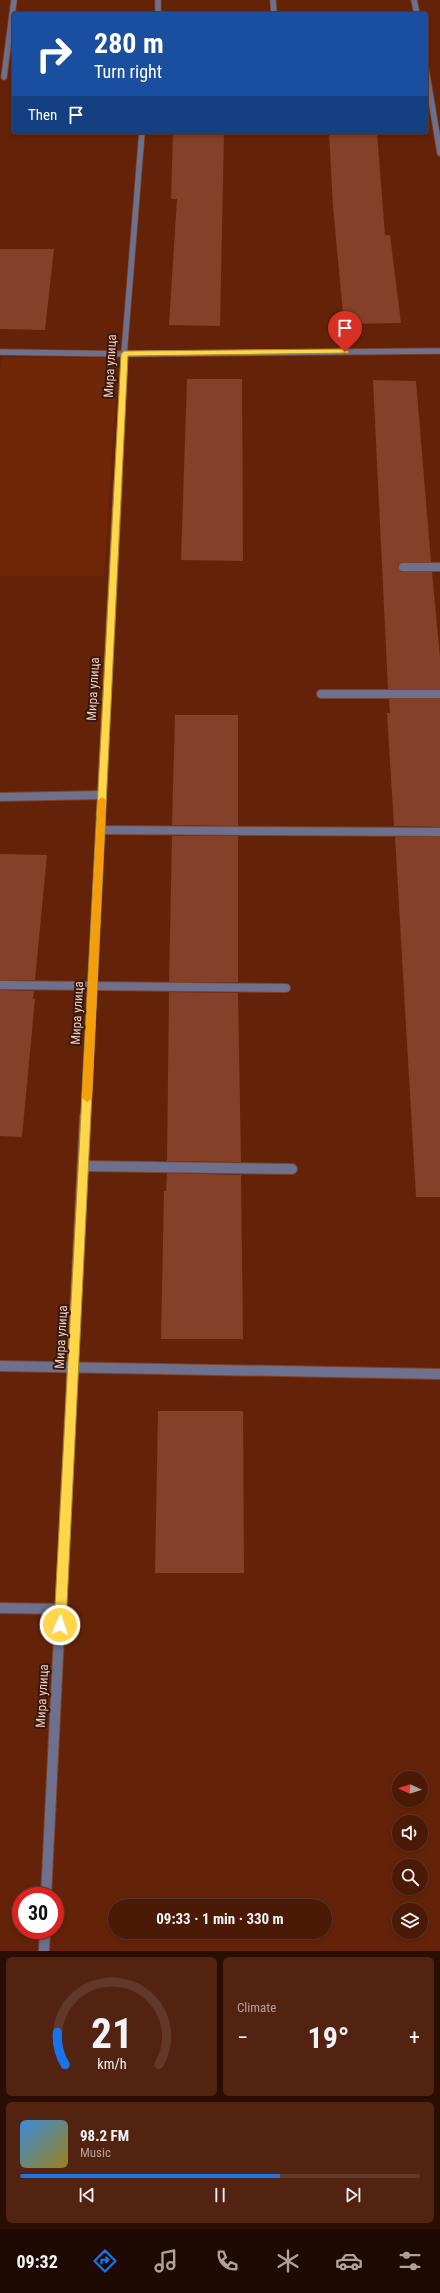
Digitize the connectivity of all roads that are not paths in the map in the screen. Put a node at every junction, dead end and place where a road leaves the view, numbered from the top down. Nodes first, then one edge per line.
1 (14, 0) edge
2 (158, 0) edge
3 (273, 0) edge
4 (414, 0) edge
5 (12, 12) edge
6 (158, 12) edge
7 (274, 12) edge
8 (417, 12) edge
9 (12, 15) edge
10 (4, 77) dead end
11 (428, 81) edge
12 (142, 134) edge
13 (440, 153) edge
14 (440, 351) edge
15 (0, 352) edge
16 (124, 354) junction
17 (403, 567) dead end
18 (440, 567) edge
19 (321, 694) dead end
20 (440, 694) edge
21 (102, 795) junction
22 (0, 796) edge
23 (100, 830) junction
24 (440, 832) edge
25 (0, 985) edge
26 (92, 987) junction
27 (286, 988) dead end
28 (84, 1166) junction
29 (292, 1169) dead end
30 (0, 1366) edge
31 (73, 1368) junction
32 (440, 1374) edge
33 (0, 1608) edge
34 (61, 1609) junction
35 (46, 1887) edge
36 (45, 1939) edge
37 (44, 1951) edge

1 - 5 street
2 - 6 street
3 - 7 street
4 - 8 street
9 - 10 street
11 - 13 street
12 - 16 street, Мира улица
14 - 16 street
15 - 16 street
16 - 21 street, Мира улица
17 - 18 street
19 - 20 street
21 - 22 street
21 - 23 street, Мира улица
23 - 24 street
23 - 26 street, Мира улица
25 - 26 street
26 - 27 street
26 - 28 street, Мира улица
28 - 29 street
28 - 31 street, Мира улица
30 - 31 street
31 - 32 street
31 - 34 street, Мира улица
33 - 34 street
34 - 35 street, Мира улица
36 - 37 street

